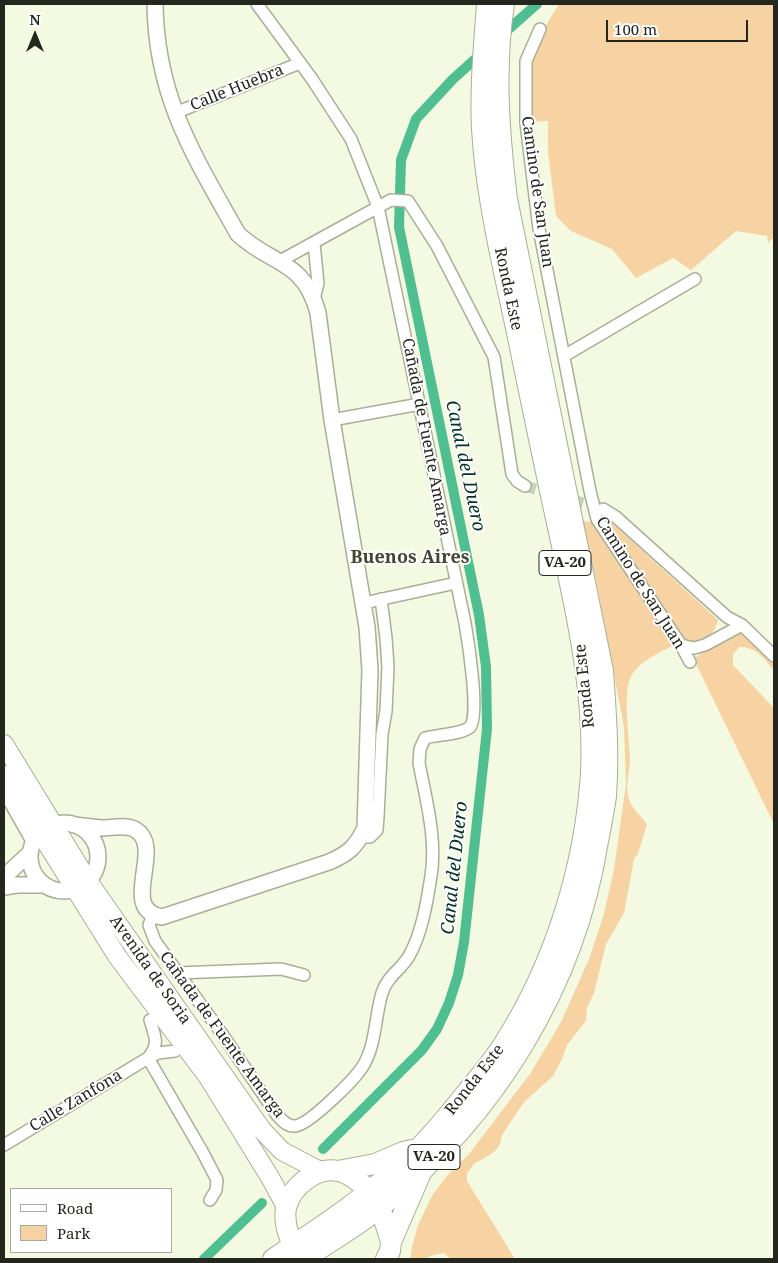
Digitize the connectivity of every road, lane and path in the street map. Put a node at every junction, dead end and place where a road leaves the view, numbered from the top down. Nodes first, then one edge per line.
1 (154, 4) edge
2 (257, 4) edge
3 (495, 12) edge
4 (540, 29) dead end
5 (300, 63) junction
6 (490, 71) junction
7 (175, 113) junction
8 (378, 207) junction
9 (314, 244) junction
10 (280, 261) junction
11 (695, 279) dead end
12 (314, 298) junction
13 (564, 356) junction
14 (420, 404) junction
15 (332, 420) junction
16 (525, 486) tunnel mouth
17 (603, 509) tunnel mouth
18 (456, 583) junction
19 (381, 599) junction
20 (364, 603) junction
21 (742, 624) junction
22 (681, 646) junction
23 (774, 656) edge
24 (690, 662) dead end
25 (4, 744) edge
26 (4, 775) edge
27 (4, 792) edge
28 (74, 825) junction
29 (120, 827) junction
30 (361, 837) junction
31 (39, 839) junction
32 (97, 856) junction
33 (4, 877) edge
34 (44, 885) junction
35 (82, 885) junction
36 (4, 887) edge
37 (153, 915) junction
38 (178, 973) junction
39 (304, 975) dead end
40 (150, 1020) dead end
41 (175, 1051) dead end
42 (148, 1058) junction
43 (4, 1145) edge
44 (418, 1148) junction
45 (423, 1169) junction
46 (330, 1171) junction
47 (210, 1200) dead end
48 (374, 1200) junction
49 (286, 1214) junction
50 (388, 1251) edge
51 (299, 1255) edge
52 (260, 1259) edge
53 (273, 1259) edge

1 - 7 street
2 - 5 street, Cañada de Fuente Amarga
3 - 6 highway, Ronda Este / VA-20
4 - 13 street, Camino de San Juan
5 - 7 street, Calle Huebra
5 - 8 street, Cañada de Fuente Amarga
6 - 44 highway, Ronda Este / VA-20
6 - 45 highway, Ronda Este / VA-20
7 - 10 street
8 - 9 street
8 - 14 street, Cañada de Fuente Amarga
8 - 16 street
9 - 10 street
9 - 12 street
10 - 12 street
11 - 13 street
12 - 15 street
13 - 22 street, Camino de San Juan
14 - 15 street
14 - 18 street, Cañada de Fuente Amarga
15 - 20 street
17 - 21 street
18 - 19 street
18 - 38 street, Cañada de Fuente Amarga
19 - 20 street
19 - 30 street
20 - 30 street
21 - 22 street
21 - 23 street
22 - 24 street, Camino de San Juan
25 - 31 main road, Avenida de Soria
26 - 31 main road, Avenida de Soria
27 - 31 street, Avenida de Soria
28 - 29 street
28 - 31 street
28 - 32 street
29 - 32 street
29 - 37 street
30 - 37 street
31 - 33 street
31 - 34 street
31 - 35 main road, Avenida de Soria
32 - 35 street
34 - 35 street
34 - 36 street
35 - 46 main road, Avenida de Soria
35 - 49 main road, Avenida de Soria
37 - 38 street, Cañada de Fuente Amarga
38 - 39 street
40 - 42 street
41 - 42 street, Calle Zanfona
42 - 43 street, Calle Zanfona
42 - 47 street
44 - 46 highway
44 - 48 highway, Ronda Este / VA-20
45 - 48 highway, Ronda Este / VA-20
45 - 50 highway
46 - 48 highway
46 - 49 highway
48 - 50 highway
48 - 51 highway, Ronda Este / VA-20
49 - 51 highway
49 - 52 highway
51 - 53 highway, Ronda Este / VA-20

